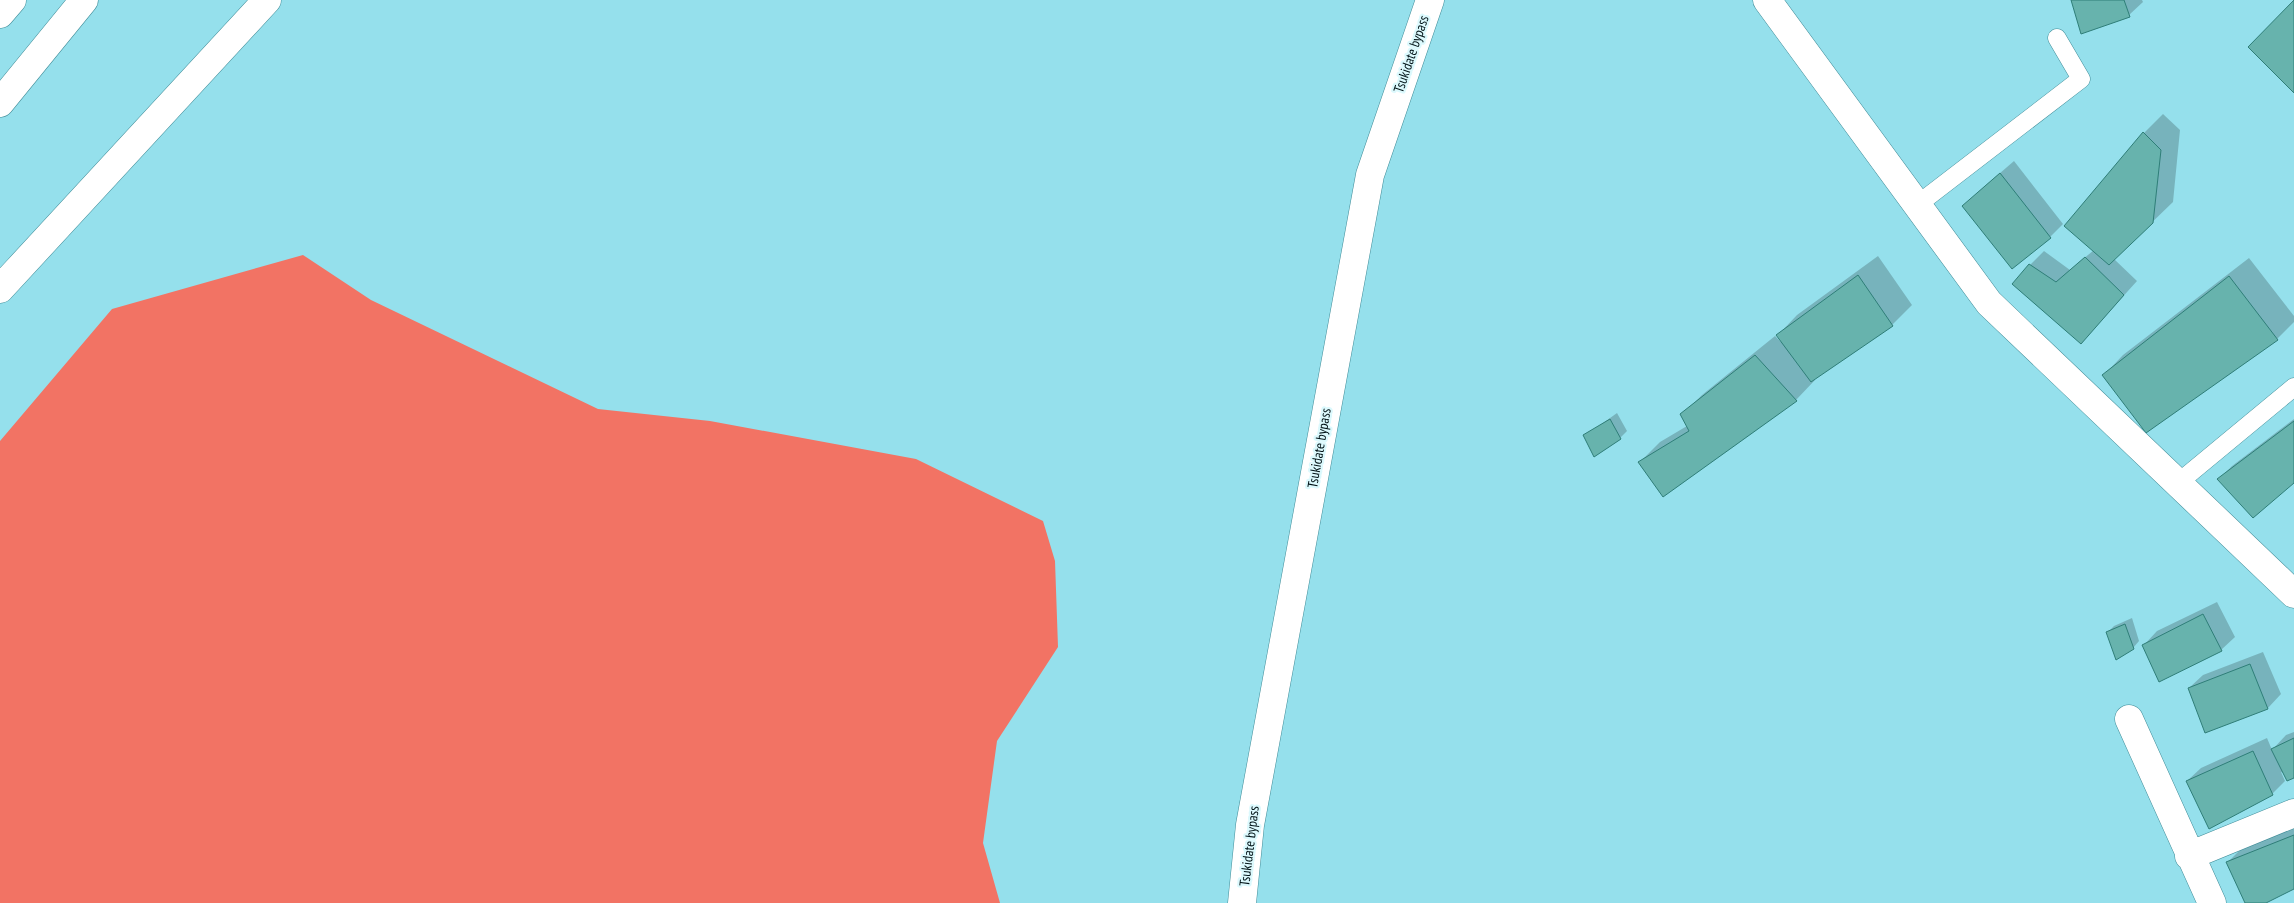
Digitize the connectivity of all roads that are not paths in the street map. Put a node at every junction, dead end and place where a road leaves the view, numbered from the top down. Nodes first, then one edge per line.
1 (12, 0) edge
2 (84, 0) edge
3 (267, 0) edge
4 (1430, 0) edge
5 (1768, 0) edge
6 (0, 14) edge
7 (2057, 38) dead end
8 (0, 103) edge
9 (1918, 205) junction
10 (1, 285) edge
11 (2294, 387) edge
12 (2178, 483) junction
13 (2294, 594) edge
14 (2129, 718) dead end
15 (2294, 812) edge
16 (2190, 856) junction
17 (1242, 903) edge
18 (2212, 903) edge

1 - 6 main road
2 - 8 main road
3 - 10 main road
4 - 17 main road, Tsukidate bypass
5 - 9 main road
7 - 9 lane
9 - 12 main road
11 - 12 lane
12 - 13 main road
14 - 16 main road
15 - 16 main road
16 - 18 main road

